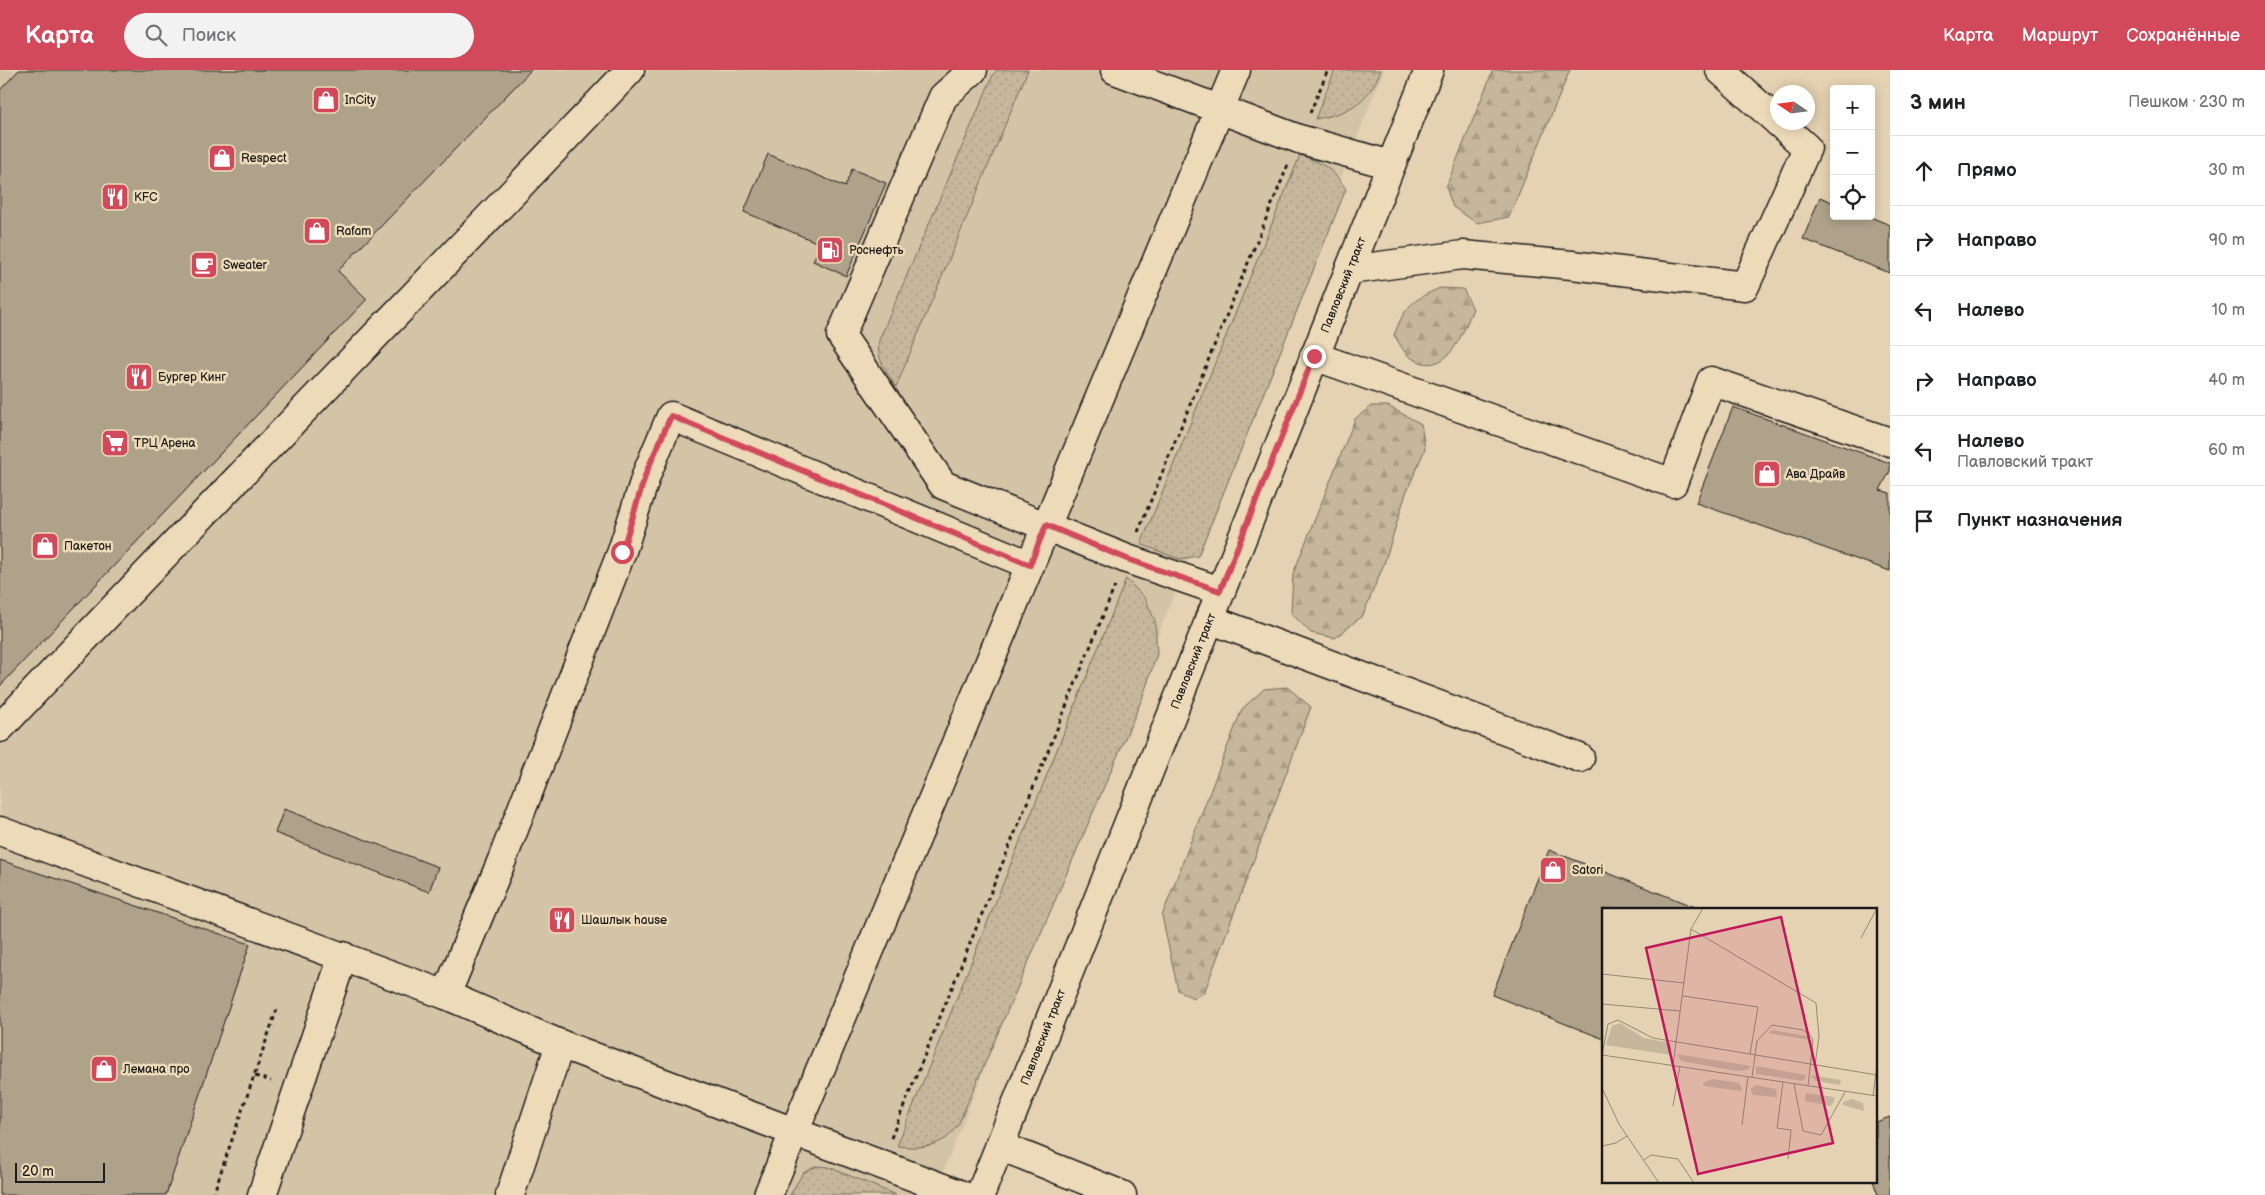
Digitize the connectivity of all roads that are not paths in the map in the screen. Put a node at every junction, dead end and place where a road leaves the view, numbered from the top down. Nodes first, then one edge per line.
1 (630, 70) edge
2 (973, 70) edge
3 (1115, 70) edge
4 (1236, 70) edge
5 (1429, 70) edge
6 (1720, 70) edge
7 (1220, 108) junction
8 (1770, 115) edge
9 (1787, 130) edge
10 (1391, 165) junction
11 (1349, 270) junction
12 (1314, 356) junction
13 (1890, 442) edge
14 (1046, 525) junction
15 (1030, 565) junction
16 (1220, 591) junction
17 (1209, 619) junction
18 (0, 728) edge
19 (1580, 758) dead end
20 (0, 831) edge
21 (343, 956) junction
22 (446, 995) junction
23 (560, 1044) junction
24 (792, 1133) junction
25 (1000, 1146) junction
26 (262, 1195) edge
27 (510, 1195) edge
28 (768, 1195) edge
29 (962, 1195) edge
30 (980, 1195) edge
31 (1122, 1195) edge

1 - 18 main road
2 - 14 main road
3 - 7 main road
4 - 7 main road
5 - 10 main road, Павловский тракт
6 - 8 main road
7 - 10 main road
7 - 14 main road
9 - 11 main road
10 - 11 main road, Павловский тракт
11 - 12 main road, Павловский тракт
12 - 13 main road
12 - 16 main road, Павловский тракт
14 - 15 main road
14 - 16 main road
15 - 22 main road
15 - 24 main road
16 - 17 main road, Павловский тракт
17 - 19 main road
17 - 25 main road, Павловский тракт
20 - 21 main road
21 - 22 main road
21 - 26 main road
22 - 23 main road
23 - 24 main road
23 - 27 main road
24 - 28 main road
24 - 29 main road
25 - 30 main road, Павловский тракт
25 - 31 main road

